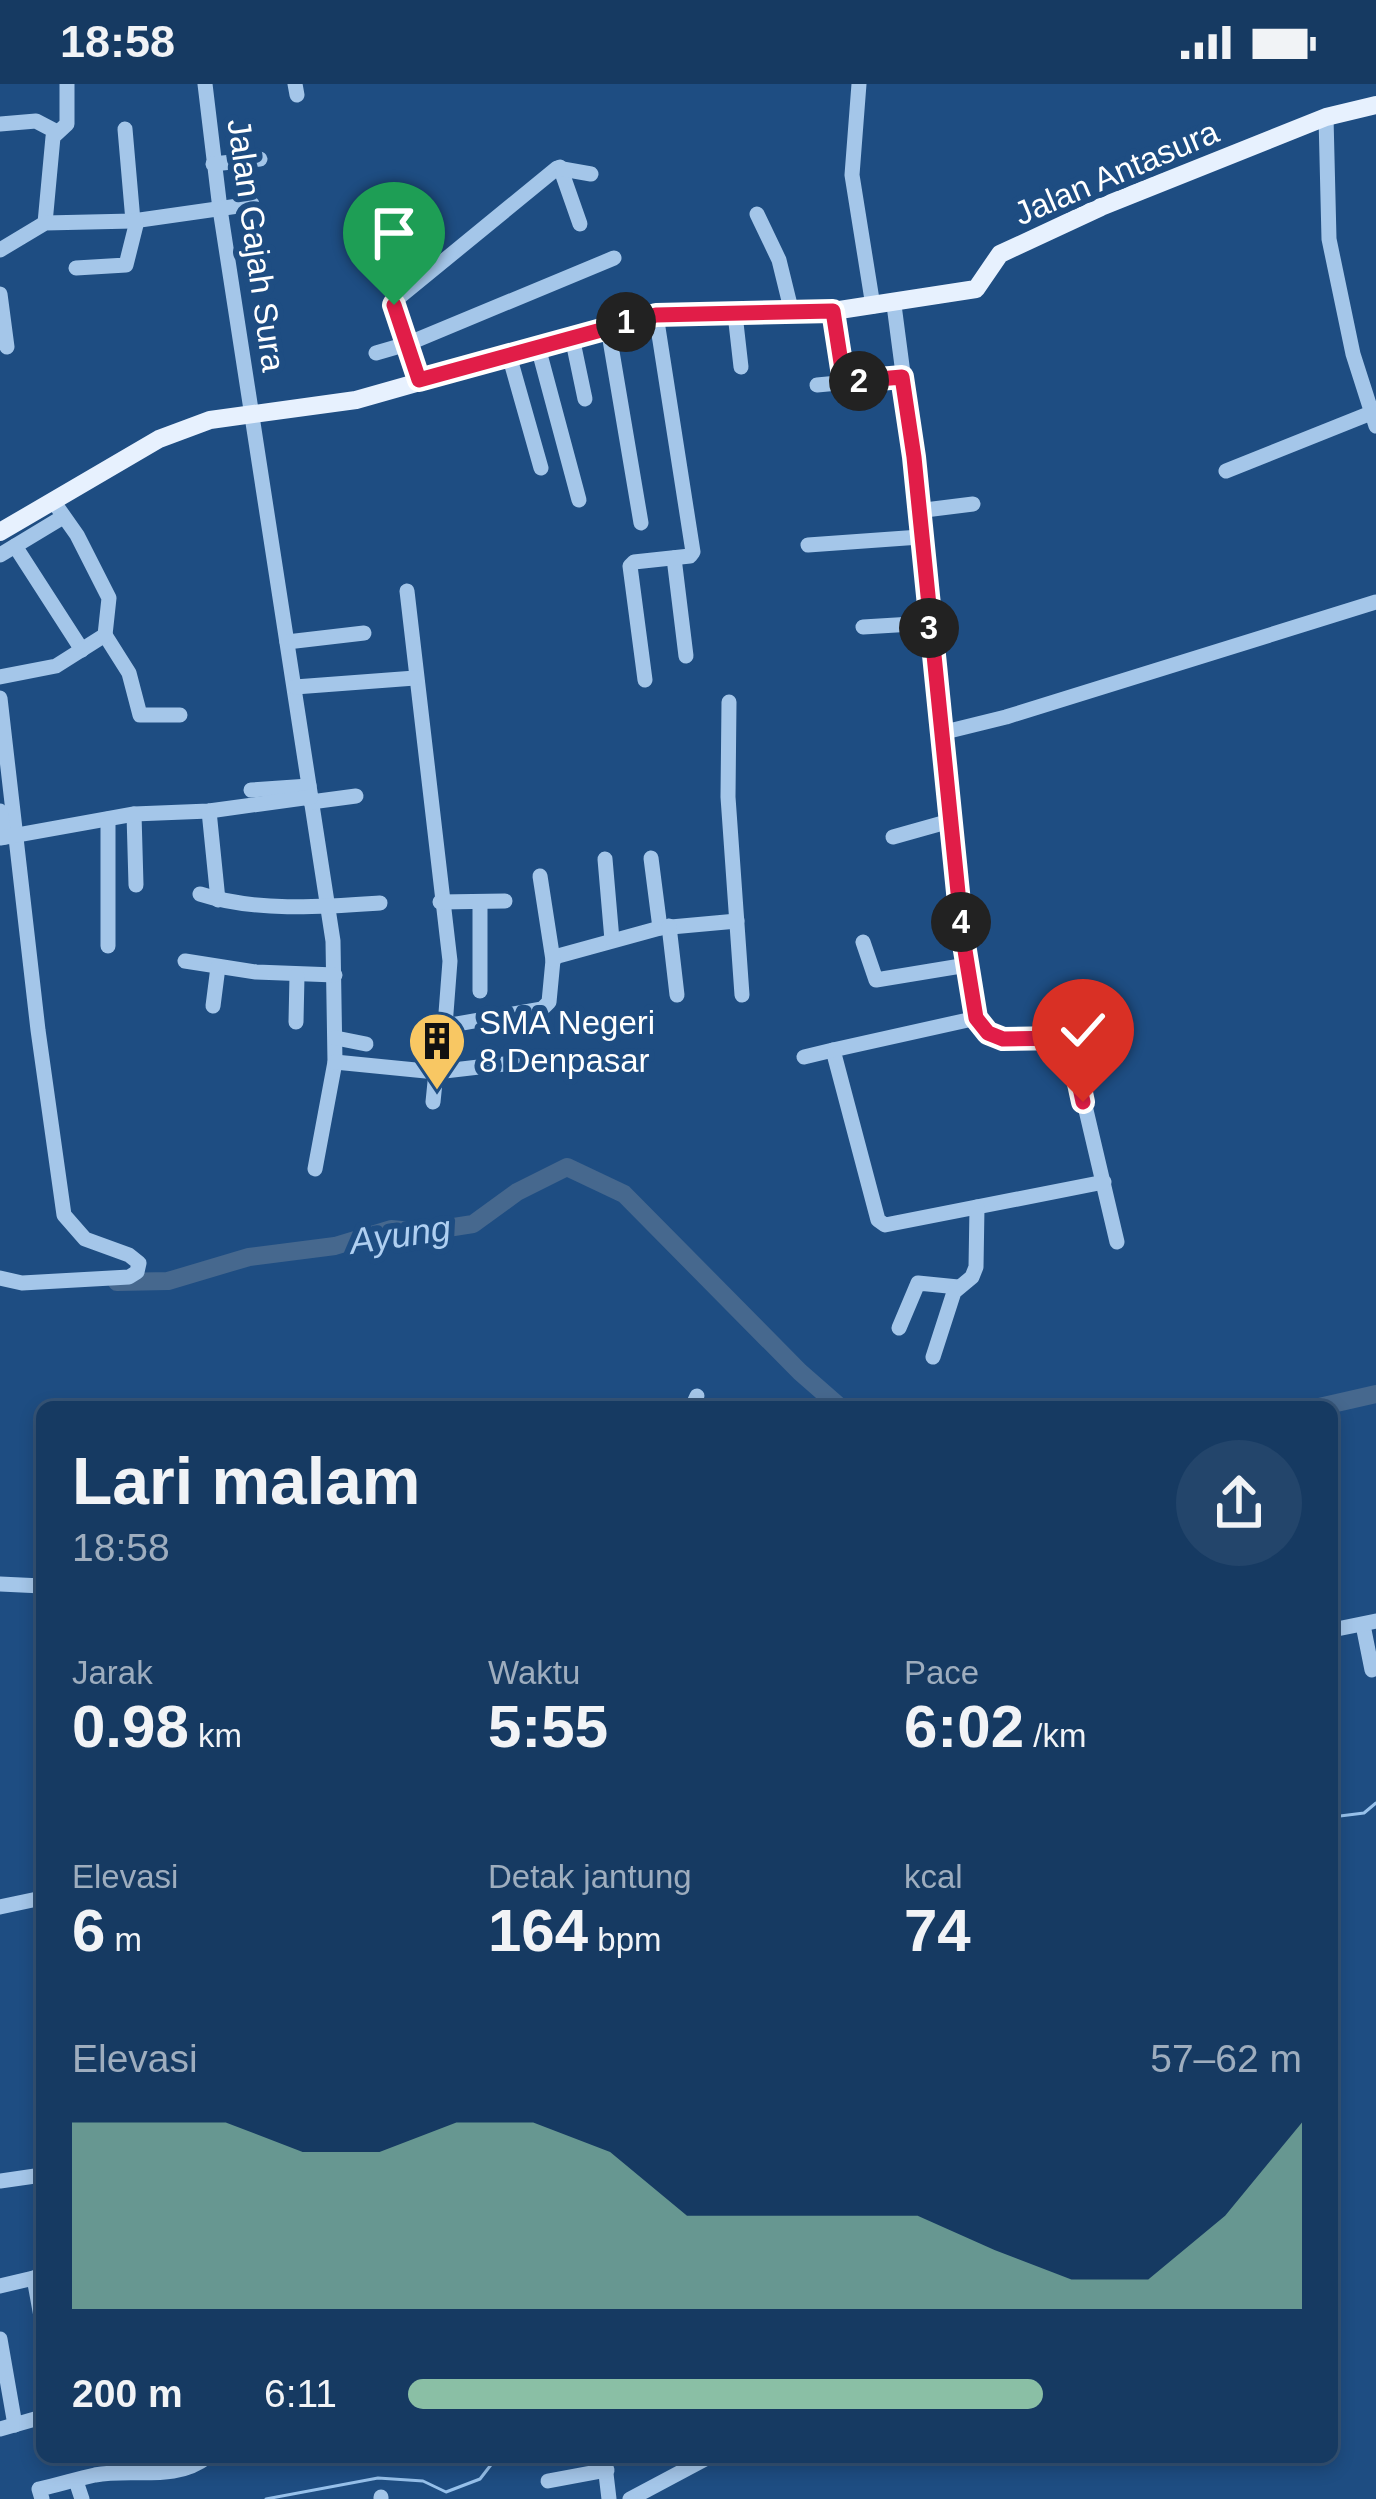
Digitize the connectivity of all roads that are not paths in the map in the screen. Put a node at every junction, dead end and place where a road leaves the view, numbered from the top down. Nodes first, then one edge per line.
1 (67, 84) edge
2 (205, 84) edge
3 (859, 84) edge
4 (1376, 105) edge
5 (1326, 117) junction
6 (0, 124) edge
7 (125, 129) dead end
8 (57, 132) junction
9 (260, 159) dead end
10 (213, 164) junction
11 (560, 167) junction
12 (591, 174) dead end
13 (252, 204) dead end
14 (220, 208) junction
15 (757, 214) dead end
16 (135, 221) junction
17 (45, 223) junction
18 (580, 224) dead end
19 (0, 250) edge
20 (614, 258) dead end
21 (76, 268) dead end
22 (0, 294) edge
23 (894, 304) junction
24 (873, 306) junction
25 (833, 311) junction
26 (792, 313) junction
27 (735, 314) junction
28 (656, 315) junction
29 (608, 328) junction
30 (572, 337) junction
31 (407, 344) junction
32 (8, 347) dead end
33 (538, 347) junction
34 (376, 353) dead end
35 (509, 355) junction
36 (741, 367) dead end
37 (902, 377) junction
38 (419, 380) junction
39 (844, 382) junction
40 (817, 385) dead end
41 (585, 399) dead end
42 (251, 414) junction
43 (1374, 420) edge
44 (541, 468) dead end
45 (1226, 471) dead end
46 (579, 500) dead end
47 (973, 503) dead end
48 (58, 509) junction
49 (917, 511) junction
50 (641, 523) dead end
51 (920, 537) junction
52 (5, 544) edge
53 (808, 544) dead end
54 (674, 558) junction
55 (407, 591) dead end
56 (1376, 602) edge
57 (929, 623) junction
58 (863, 627) dead end
59 (364, 633) dead end
60 (104, 635) junction
61 (287, 642) junction
62 (82, 650) junction
63 (686, 656) dead end
64 (0, 677) edge
65 (415, 678) junction
66 (645, 680) dead end
67 (295, 687) junction
68 (0, 698) edge
69 (729, 702) dead end
70 (180, 715) dead end
71 (941, 733) junction
72 (251, 790) dead end
73 (310, 795) junction
74 (356, 796) dead end
75 (0, 811) edge
76 (209, 811) junction
77 (134, 814) junction
78 (108, 819) junction
79 (950, 821) junction
80 (893, 837) dead end
81 (7, 838) edge
82 (651, 858) dead end
83 (605, 860) dead end
84 (540, 876) dead end
85 (136, 885) dead end
86 (200, 894) dead end
87 (218, 900) junction
88 (505, 901) dead end
89 (440, 902) junction
90 (380, 903) dead end
91 (479, 903) junction
92 (327, 906) junction
93 (736, 921) junction
94 (665, 927) junction
95 (612, 940) junction
96 (863, 942) dead end
97 (108, 946) dead end
98 (553, 960) junction
99 (185, 961) dead end
100 (967, 965) junction
101 (218, 968) junction
102 (335, 975) junction
103 (297, 976) junction
104 (481, 991) dead end
105 (677, 995) dead end
106 (742, 995) dead end
107 (213, 1006) dead end
108 (976, 1018) junction
109 (296, 1022) dead end
110 (446, 1026) junction
111 (336, 1038) junction
112 (366, 1044) dead end
113 (833, 1050) junction
114 (804, 1057) dead end
115 (530, 1061) dead end
116 (334, 1062) junction
117 (436, 1072) junction
118 (434, 1102) dead end
119 (315, 1169) dead end
120 (1104, 1182) junction
121 (977, 1207) junction
122 (1117, 1242) dead end
123 (0, 1278) edge
124 (958, 1287) junction
125 (899, 1328) dead end
126 (933, 1357) dead end
127 (0, 1584) edge
128 (36, 1586) edge
129 (1369, 1623) edge
130 (1338, 1629) edge
131 (1372, 1670) dead end
132 (36, 1899) edge
133 (0, 1906) edge
134 (36, 2175) edge
135 (0, 2181) edge
136 (36, 2277) edge
137 (0, 2286) edge
138 (0, 2339) edge
139 (8, 2427) edge
140 (200, 2463) edge
141 (605, 2463) edge
142 (677, 2464) edge
143 (76, 2481) junction
144 (548, 2481) dead end
145 (42, 2499) edge
146 (82, 2499) edge
147 (609, 2499) edge
148 (630, 2499) edge

1 - 8 street
2 - 10 street, Jalan Gajah Sura
3 - 24 street
4 - 5 main road, Jalan Antasura
5 - 23 main road, Jalan Antasura
5 - 43 street
6 - 8 street
7 - 16 street
8 - 17 street
9 - 10 street
10 - 14 street, Jalan Gajah Sura
11 - 12 street
11 - 18 street
11 - 31 street
13 - 14 street
14 - 16 street
14 - 42 street, Jalan Gajah Sura
15 - 26 street
16 - 17 street
16 - 21 street
17 - 19 street
20 - 31 street
22 - 32 street
23 - 24 main road, Jalan Antasura
23 - 37 street
24 - 25 main road, Jalan Antasura
25 - 26 main road, Jalan Antasura
25 - 39 street
26 - 27 main road, Jalan Antasura
27 - 28 main road, Jalan Antasura
27 - 36 street
28 - 29 main road, Jalan Antasura
28 - 54 street
29 - 30 main road, Jalan Antasura
29 - 50 street
30 - 33 main road, Jalan Antasura
30 - 41 street
31 - 34 street
31 - 38 street
33 - 35 main road, Jalan Antasura
33 - 46 street
35 - 38 main road, Jalan Antasura
35 - 44 street
37 - 39 street
37 - 49 street
38 - 42 main road, Jalan Antasura
39 - 40 street
42 - 48 main road, Jalan Antasura
42 - 61 street, Jalan Gajah Sura
43 - 45 street
47 - 49 street
48 - 52 main road, Jalan Antasura
48 - 60 street
49 - 51 street
51 - 53 street
51 - 57 street
52 - 62 street
54 - 63 street
54 - 66 street
55 - 65 street
56 - 71 street
57 - 58 street
57 - 71 street
59 - 61 street
60 - 62 street
60 - 70 street
61 - 67 street, Jalan Gajah Sura
62 - 64 street
65 - 67 street
65 - 89 street
67 - 73 street, Jalan Gajah Sura
68 - 81 street
69 - 93 street
71 - 79 street
72 - 73 street
73 - 74 street
73 - 76 street
73 - 92 street, Jalan Gajah Sura
75 - 81 street
76 - 77 street
76 - 87 street
77 - 78 street
77 - 85 street
78 - 81 street
78 - 97 street
79 - 80 street
79 - 100 street
81 - 123 street
82 - 94 street
83 - 95 street
84 - 98 street
86 - 87 street
87 - 92 street
88 - 91 street
89 - 91 street
89 - 110 street
90 - 92 street
91 - 104 street
92 - 102 street, Jalan Gajah Sura
93 - 94 street
93 - 106 street
94 - 95 street
94 - 105 street
95 - 98 street
96 - 100 street
98 - 110 street
99 - 101 street
100 - 108 street
101 - 103 street
101 - 107 street
102 - 103 street
102 - 111 street, Jalan Gajah Sura
103 - 109 street
108 - 113 street
108 - 120 street
110 - 117 street
111 - 112 street
111 - 116 street, Jalan Gajah Sura
113 - 114 street
113 - 121 street
115 - 117 street
116 - 117 street
116 - 119 street, Jalan Gajah Sura
117 - 118 street
120 - 121 street
120 - 122 street
121 - 124 street
124 - 125 street
124 - 126 street
127 - 128 street
129 - 130 street
129 - 131 street
132 - 133 street
134 - 135 street
136 - 137 street
138 - 139 street
140 - 143 street
141 - 144 street
141 - 147 street
142 - 148 street
143 - 145 street
143 - 146 street

